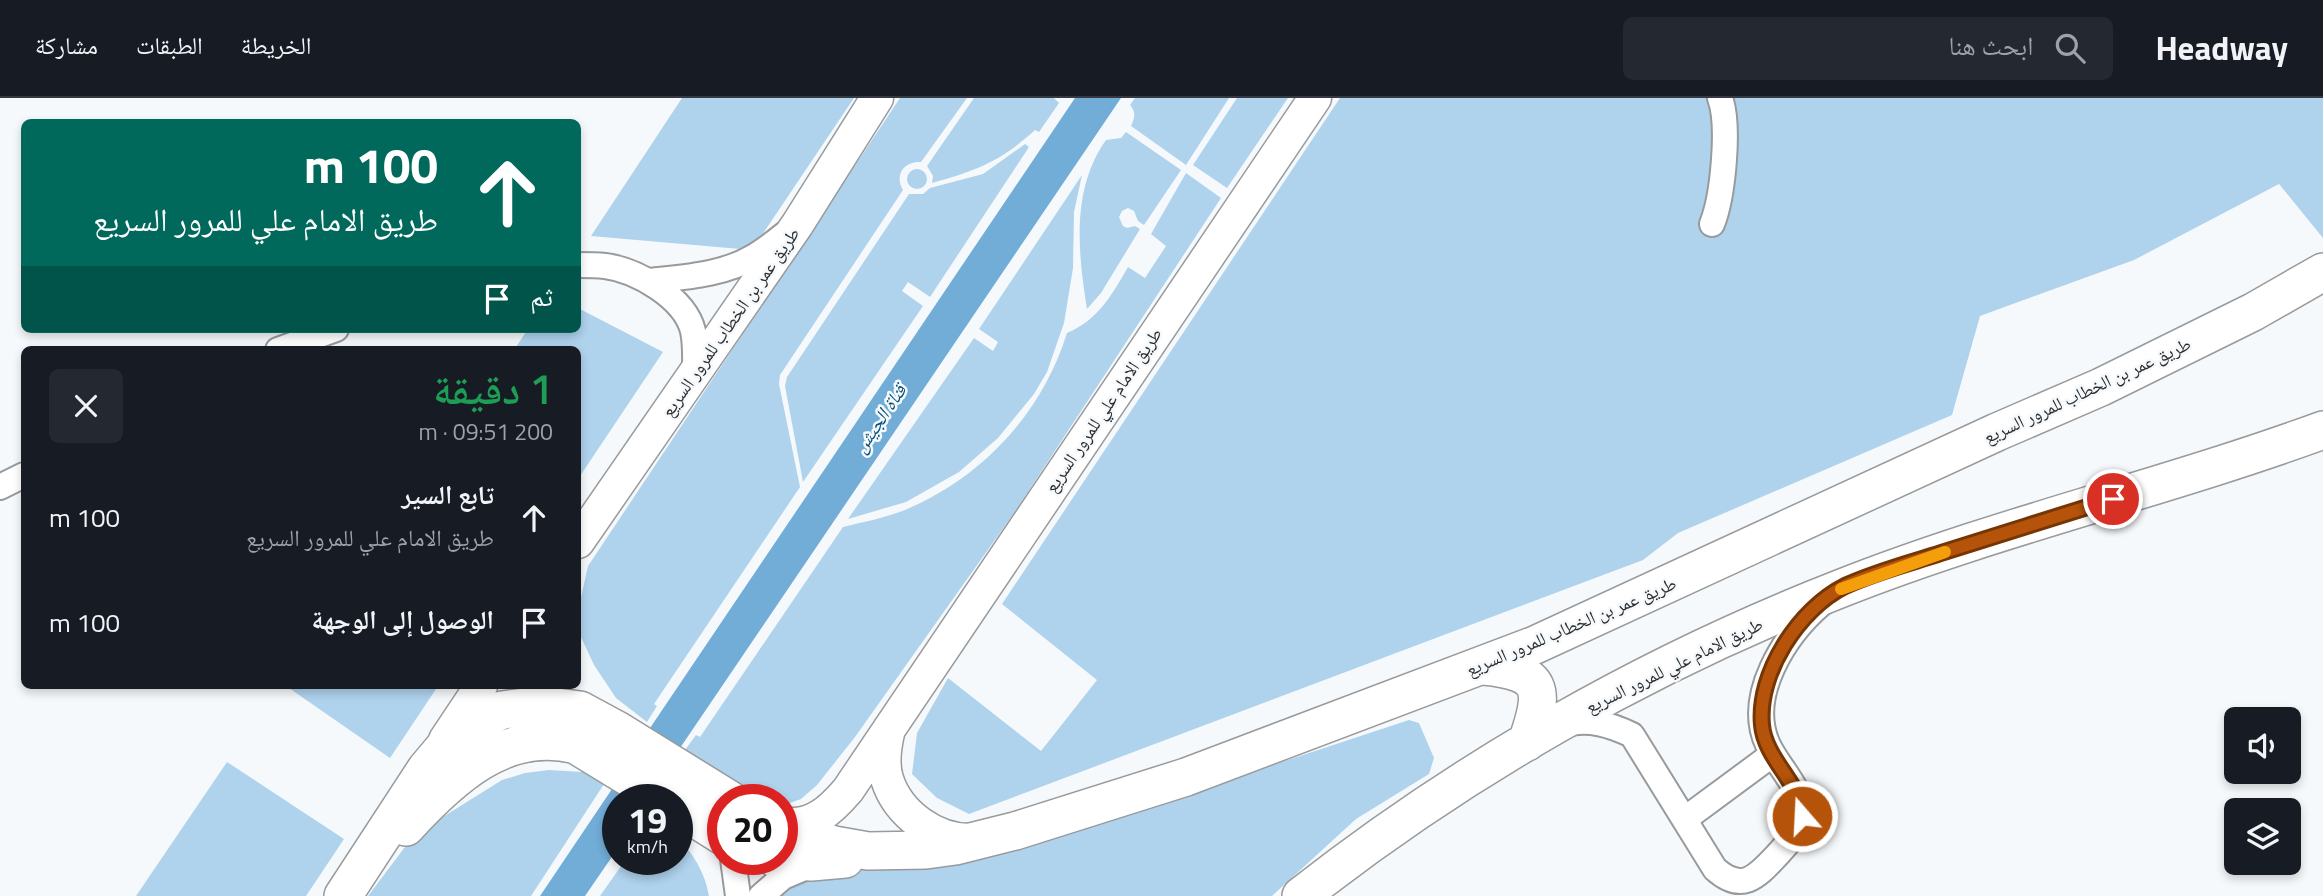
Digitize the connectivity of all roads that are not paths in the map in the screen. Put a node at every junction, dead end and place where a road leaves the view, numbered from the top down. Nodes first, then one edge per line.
1 (877, 98) edge
2 (1315, 98) edge
3 (1720, 98) edge
4 (1712, 224) dead end
5 (797, 225) junction
6 (581, 265) edge
7 (2323, 272) edge
8 (650, 281) junction
9 (325, 333) edge
10 (289, 346) edge
11 (695, 374) junction
12 (2323, 429) edge
13 (581, 538) edge
14 (1844, 587) junction
15 (1484, 666) junction
16 (479, 689) edge
17 (568, 689) edge
18 (892, 721) junction
19 (1535, 737) junction
20 (620, 744) junction
21 (1773, 754) junction
22 (426, 769) junction
23 (662, 784) edge
24 (693, 809) edge
25 (707, 819) edge
26 (1685, 819) junction
27 (798, 823) edge
28 (798, 834) edge
29 (985, 839) junction
30 (926, 850) junction
31 (830, 861) junction
32 (798, 862) edge
33 (734, 875) edge
34 (344, 896) edge
35 (738, 896) edge
36 (761, 896) edge
37 (1301, 896) edge

1 - 5 main road, طريق عمر بن الخطاب للمرور السريع
2 - 18 main road, طريق الامام علي للمرور السريع
3 - 4 street
5 - 8 street
5 - 11 main road, طريق عمر بن الخطاب للمرور السريع
6 - 8 street
7 - 15 highway, طريق عمر بن الخطاب للمرور السريع
8 - 11 street
9 - 10 street
11 - 13 main road, طريق عمر بن الخطاب للمرور السريع
12 - 14 highway, طريق الامام علي للمرور السريع
14 - 19 highway, طريق الامام علي للمرور السريع
14 - 21 street
15 - 19 highway
15 - 29 highway, طريق عمر بن الخطاب للمرور السريع
16 - 22 main road
17 - 20 main road
18 - 27 main road, طريق الامام علي للمرور السريع
18 - 29 main road, طريق الامام علي للمرور السريع
19 - 26 street
19 - 37 highway, طريق الامام علي للمرور السريع
20 - 22 highway
20 - 23 highway
20 - 34 highway
21 - 26 street
21 - 26 street
22 - 34 highway
24 - 25 highway
28 - 30 highway, طريق عمر بن الخطاب للمرور السريع
29 - 30 highway, طريق عمر بن الخطاب للمرور السريع
30 - 31 highway
31 - 32 highway
31 - 36 street
33 - 35 street

